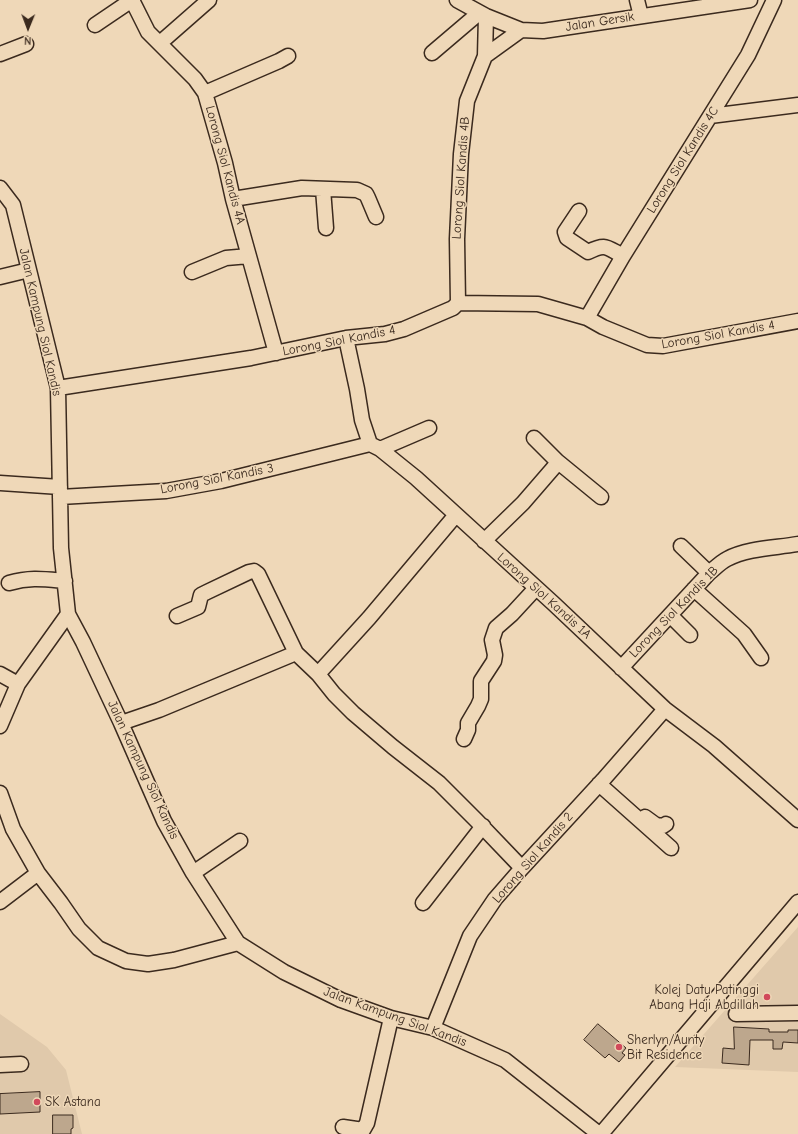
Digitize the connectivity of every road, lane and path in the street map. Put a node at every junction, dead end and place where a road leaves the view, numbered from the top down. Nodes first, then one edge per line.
1 (132, 0) edge
2 (209, 0) edge
3 (457, 0) edge
4 (637, 0) edge
5 (750, 0) edge
6 (774, 0) edge
7 (483, 14) junction
8 (641, 16) junction
9 (95, 25) dead end
10 (521, 30) junction
11 (26, 44) dead end
12 (160, 44) junction
13 (432, 53) dead end
14 (0, 54) edge
15 (288, 56) dead end
16 (485, 56) junction
17 (205, 93) junction
18 (798, 105) edge
19 (710, 116) junction
20 (0, 188) edge
21 (323, 189) junction
22 (233, 199) junction
23 (579, 211) dead end
24 (376, 217) dead end
25 (326, 228) dead end
26 (249, 256) junction
27 (622, 256) junction
28 (29, 270) junction
29 (192, 272) dead end
30 (0, 277) edge
31 (458, 303) junction
32 (587, 318) junction
33 (798, 321) edge
34 (346, 338) junction
35 (276, 353) junction
36 (58, 388) junction
37 (429, 428) dead end
38 (534, 438) dead end
39 (375, 446) junction
40 (557, 461) junction
41 (0, 483) edge
42 (60, 492) junction
43 (601, 497) dead end
44 (455, 516) junction
45 (484, 541) junction
46 (798, 544) edge
47 (681, 546) dead end
48 (709, 573) junction
49 (65, 581) junction
50 (9, 583) dead end
51 (536, 588) junction
52 (694, 589) junction
53 (68, 614) junction
54 (670, 615) junction
55 (176, 616) dead end
56 (690, 634) dead end
57 (296, 653) junction
58 (760, 658) dead end
59 (621, 668) junction
60 (0, 674) edge
61 (318, 674) junction
62 (18, 684) junction
63 (665, 709) junction
64 (121, 723) junction
65 (0, 726) edge
66 (464, 739) dead end
67 (601, 782) junction
68 (0, 793) edge
69 (798, 820) edge
70 (666, 824) dead end
71 (483, 826) junction
72 (240, 841) dead end
73 (671, 848) dead end
74 (522, 868) junction
75 (193, 873) junction
76 (38, 874) junction
77 (0, 902) edge
78 (798, 902) edge
79 (423, 903) dead end
80 (238, 943) junction
81 (798, 1012) edge
82 (736, 1014) dead end
83 (391, 1018) junction
84 (433, 1028) junction
85 (21, 1064) dead end
86 (0, 1065) edge
87 (343, 1127) dead end
88 (600, 1134) edge

1 - 9 street
1 - 12 street, Lorong Siol Kandis 4A
2 - 12 street
3 - 7 street, Jalan Gersik
4 - 8 street
5 - 8 street, Jalan Gersik
6 - 19 street, Lorong Siol Kandis 4C
7 - 10 street, Jalan Gersik
7 - 13 street
7 - 16 street
8 - 10 street, Jalan Gersik
10 - 16 street
11 - 14 street
12 - 17 street, Lorong Siol Kandis 4A
15 - 17 street
16 - 31 street, Lorong Siol Kandis 4B
17 - 22 street, Lorong Siol Kandis 4A
18 - 19 street
19 - 27 street, Lorong Siol Kandis 4C
20 - 28 street, Jalan Kampung Siol Kandis
21 - 22 street
21 - 24 street
21 - 25 street
22 - 26 street, Lorong Siol Kandis 4A
23 - 27 street
26 - 29 street
26 - 35 street, Lorong Siol Kandis 4A
27 - 32 street, Lorong Siol Kandis 4C
28 - 30 street
28 - 36 street, Jalan Kampung Siol Kandis
31 - 32 street, Lorong Siol Kandis 4
31 - 34 street, Lorong Siol Kandis 4
32 - 33 street, Lorong Siol Kandis 4
34 - 35 street, Lorong Siol Kandis 4
34 - 39 street
35 - 36 street, Lorong Siol Kandis 4
36 - 42 street, Jalan Kampung Siol Kandis
37 - 39 street, Lorong Siol Kandis 3
38 - 40 street
39 - 42 street, Lorong Siol Kandis 3
39 - 44 street, Lorong Siol Kandis 1A
40 - 43 street
40 - 45 street
41 - 42 street, Lorong Siol Kandis 3
42 - 49 street, Jalan Kampung Siol Kandis
44 - 45 street, Lorong Siol Kandis 1A
44 - 61 street
45 - 51 street, Lorong Siol Kandis 1A
46 - 48 street, Lorong Siol Kandis 1B
47 - 48 street
48 - 52 street, Lorong Siol Kandis 1B
49 - 50 street
49 - 53 street, Jalan Kampung Siol Kandis
51 - 59 street, Lorong Siol Kandis 1A
51 - 66 street
52 - 54 street, Lorong Siol Kandis 1B
52 - 58 street
53 - 62 street
53 - 64 street, Jalan Kampung Siol Kandis
54 - 56 street
54 - 59 street, Lorong Siol Kandis 1B
55 - 57 street
57 - 61 street
57 - 64 street
59 - 63 street, Lorong Siol Kandis 1A
60 - 62 street
61 - 71 street
62 - 65 street
63 - 67 street, Lorong Siol Kandis 2
63 - 69 street, Lorong Siol Kandis 1A
64 - 75 street, Jalan Kampung Siol Kandis
67 - 70 street
67 - 73 street
67 - 74 street, Lorong Siol Kandis 2
68 - 76 street
71 - 74 street
71 - 79 street
72 - 75 street
74 - 84 street, Lorong Siol Kandis 2
75 - 80 street, Jalan Kampung Siol Kandis
76 - 77 street
76 - 80 street
78 - 88 street
80 - 83 street, Jalan Kampung Siol Kandis
81 - 82 street
83 - 84 street, Jalan Kampung Siol Kandis
83 - 87 street
84 - 88 street, Jalan Kampung Siol Kandis
85 - 86 street

